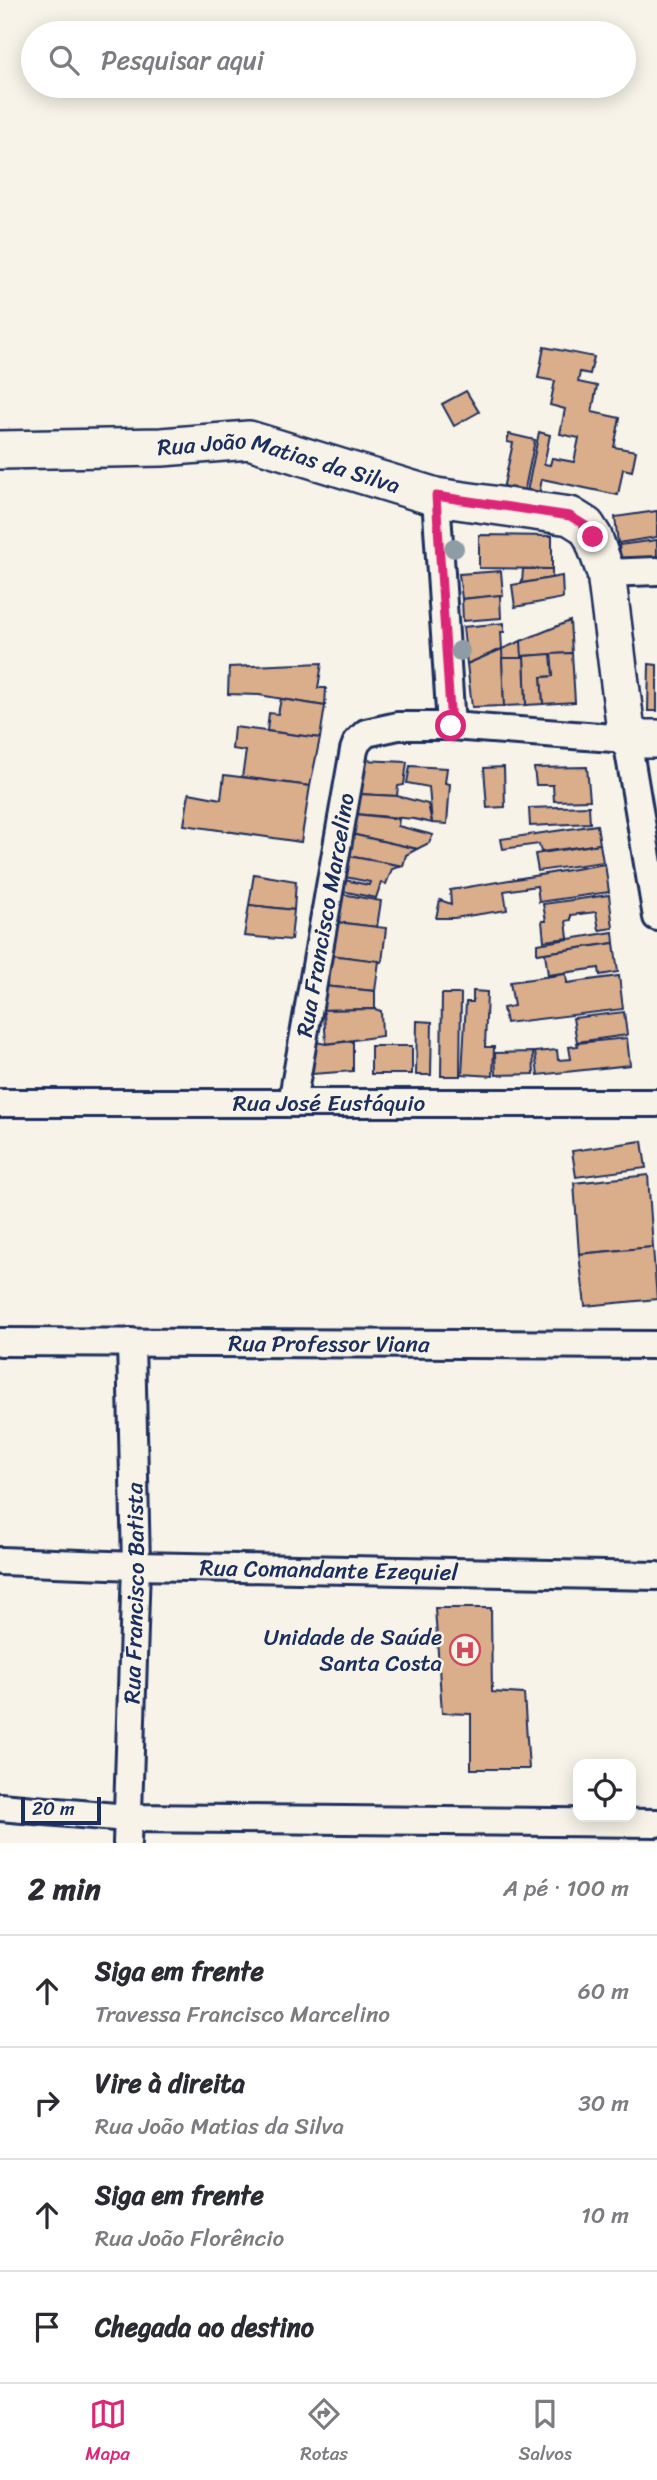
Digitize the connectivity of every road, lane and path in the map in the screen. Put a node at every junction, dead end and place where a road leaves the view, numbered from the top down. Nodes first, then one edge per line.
1 (0, 450) edge
2 (436, 496) junction
3 (657, 571) edge
4 (606, 573) junction
5 (451, 726) junction
6 (642, 739) edge
7 (657, 918) edge
8 (0, 1103) edge
9 (292, 1103) junction
10 (657, 1103) edge
11 (0, 1342) edge
12 (131, 1342) junction
13 (657, 1345) edge
14 (0, 1561) edge
15 (136, 1566) junction
16 (657, 1576) edge
17 (0, 1807) edge
18 (657, 1823) edge
19 (127, 1831) edge

1 - 2 street, Rua João Matias da Silva
2 - 4 street, Rua João Matias da Silva
2 - 5 street
3 - 4 street
4 - 6 street, Rua João Matias da Silva
5 - 6 street
5 - 9 street, Rua Francisco Marcelino
6 - 7 street
8 - 9 street, Rua José Eustáquio
9 - 10 street, Rua José Eustáquio
11 - 12 street, Rua Professor Viana
12 - 13 street, Rua Professor Viana
12 - 15 street, Rua Francisco Batista
14 - 15 street, Rua Comandante Ezequiel
15 - 16 street, Rua Comandante Ezequiel
15 - 19 street, Rua Francisco Batista
17 - 19 street
18 - 19 street

